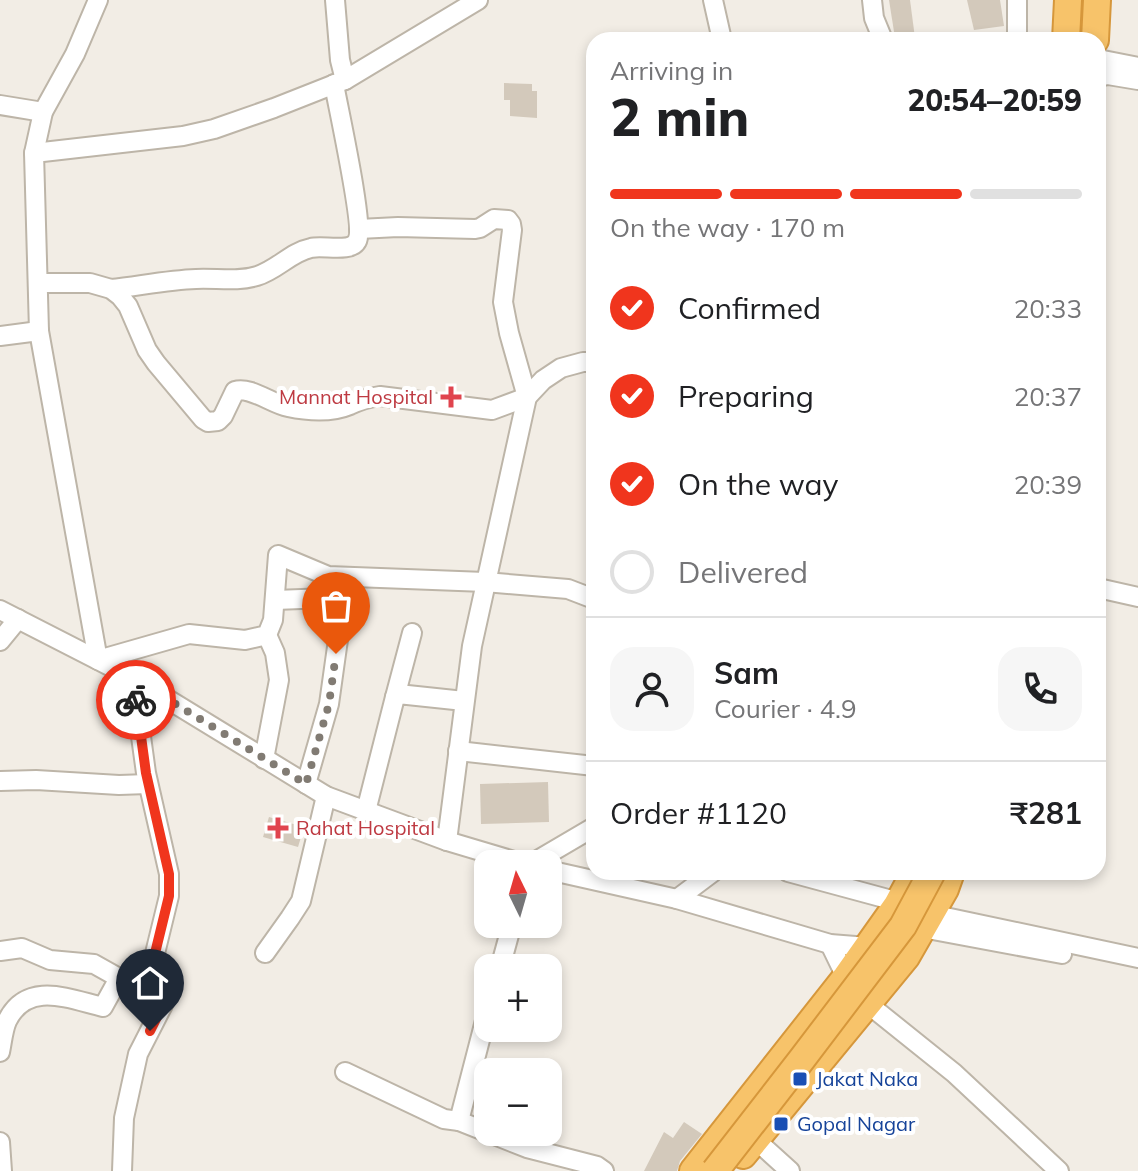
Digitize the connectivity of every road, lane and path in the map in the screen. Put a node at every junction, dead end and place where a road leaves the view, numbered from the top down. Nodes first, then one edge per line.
1 (98, 0) edge
2 (335, 0) edge
3 (478, 0) edge
4 (713, 0) edge
5 (872, 0) edge
6 (1017, 0) edge
7 (1068, 0) edge
8 (1083, 0) edge
9 (1097, 0) edge
10 (720, 32) edge
11 (880, 32) edge
12 (1017, 32) edge
13 (1066, 32) edge
14 (1081, 32) edge
15 (1095, 32) edge
16 (1106, 61) edge
17 (1138, 67) edge
18 (1106, 75) edge
19 (1138, 80) edge
20 (340, 82) junction
21 (0, 105) edge
22 (43, 112) junction
23 (34, 153) junction
24 (359, 229) junction
25 (38, 283) junction
26 (111, 289) junction
27 (39, 331) junction
28 (0, 336) edge
29 (586, 362) edge
30 (527, 397) junction
31 (328, 576) junction
32 (485, 582) junction
33 (1106, 590) edge
34 (586, 596) edge
35 (1138, 597) edge
36 (328, 598) junction
37 (275, 600) junction
38 (0, 610) edge
39 (18, 619) junction
40 (412, 633) dead end
41 (267, 635) junction
42 (0, 641) edge
43 (98, 660) junction
44 (133, 678) junction
45 (395, 697) junction
46 (464, 701) junction
47 (458, 751) junction
48 (264, 759) junction
49 (586, 765) edge
50 (0, 781) edge
51 (148, 784) junction
52 (306, 784) junction
53 (326, 796) junction
54 (366, 811) junction
55 (586, 832) edge
56 (447, 841) junction
57 (477, 850) edge
58 (555, 850) edge
59 (562, 873) edge
60 (586, 879) edge
61 (592, 880) edge
62 (702, 880) edge
63 (815, 880) edge
64 (910, 880) edge
65 (928, 880) edge
66 (948, 880) edge
67 (677, 899) junction
68 (894, 905) junction
69 (926, 921) junction
70 (830, 944) junction
71 (868, 947) junction
72 (0, 951) edge
73 (265, 953) dead end
74 (1138, 958) edge
75 (1138, 968) edge
76 (894, 971) junction
77 (846, 977) junction
78 (119, 978) junction
79 (151, 990) junction
80 (868, 1004) junction
81 (479, 1042) edge
82 (0, 1052) edge
83 (345, 1072) dead end
84 (733, 1120) junction
85 (459, 1121) junction
86 (756, 1139) junction
87 (0, 1142) edge
88 (2, 1171) edge
89 (122, 1171) edge
90 (604, 1171) edge
91 (693, 1171) edge
92 (715, 1171) edge
93 (730, 1171) edge
94 (790, 1171) edge
95 (1059, 1171) edge

1 - 22 street
2 - 20 street
3 - 20 street
4 - 10 street
5 - 11 street
6 - 12 street
7 - 13 highway
8 - 14 highway
9 - 15 highway
16 - 17 street
18 - 19 street
20 - 23 street
20 - 24 street
21 - 22 street
22 - 23 street
23 - 25 street
24 - 26 street
24 - 30 street
25 - 26 street
25 - 27 street
26 - 30 street
27 - 28 street
27 - 43 street
29 - 30 street
30 - 32 street
31 - 32 street
31 - 36 street
31 - 37 street
32 - 34 street
32 - 46 street
33 - 35 street
36 - 37 street
36 - 52 street
37 - 41 street
38 - 39 street
39 - 42 street
39 - 43 street
40 - 45 street
41 - 43 street
41 - 48 street
43 - 44 street
44 - 48 street
44 - 51 street
45 - 46 street
45 - 54 street
46 - 47 street
47 - 49 street
47 - 56 street
48 - 52 street
50 - 51 street
51 - 79 street
52 - 53 street
53 - 54 street
53 - 73 street
54 - 56 street
55 - 58 street
56 - 57 street
59 - 60 street
61 - 67 street
62 - 67 street
63 - 68 street
64 - 68 highway
65 - 92 highway, bridge
66 - 69 highway
67 - 70 street
68 - 69 street
68 - 71 highway
69 - 74 street
69 - 75 street
69 - 76 highway
70 - 71 street
70 - 77 street
71 - 76 street
71 - 77 highway
72 - 78 street
76 - 80 highway
77 - 80 street
77 - 84 highway
78 - 79 street
78 - 82 street
79 - 89 street
80 - 86 highway
80 - 95 street
81 - 85 street
83 - 85 street
84 - 86 street
84 - 91 highway
85 - 90 street
86 - 93 highway
86 - 94 street
87 - 88 street

